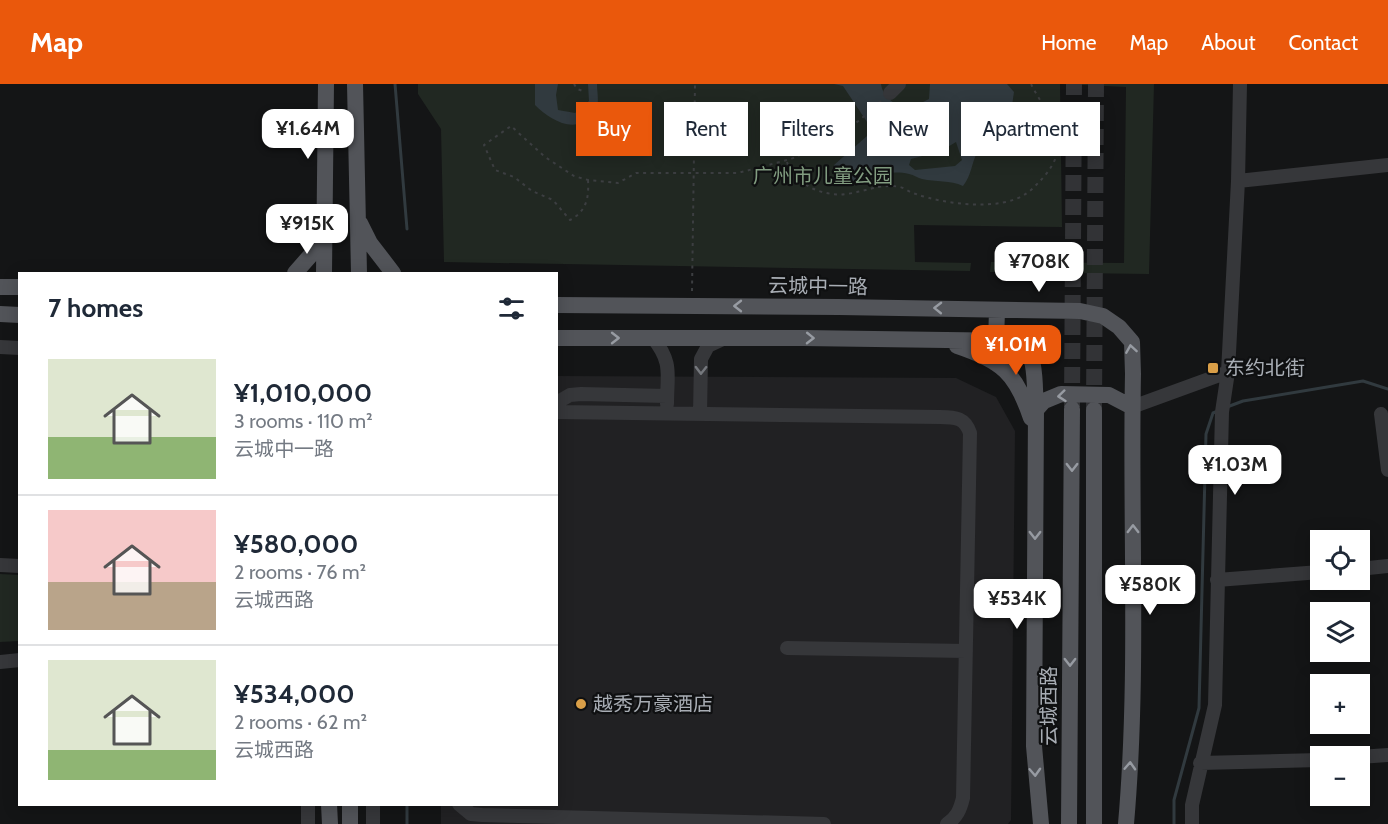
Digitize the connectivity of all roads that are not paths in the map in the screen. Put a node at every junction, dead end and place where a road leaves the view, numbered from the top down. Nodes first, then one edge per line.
1 (326, 84) edge
2 (355, 84) edge
3 (1240, 84) edge
4 (1388, 165) edge
5 (1239, 182) junction
6 (357, 211) junction
7 (324, 236) junction
8 (296, 272) edge
9 (324, 272) edge
10 (359, 272) edge
11 (392, 272) edge
12 (0, 287) edge
13 (18, 287) edge
14 (558, 305) edge
15 (997, 310) junction
16 (0, 314) edge
17 (18, 315) edge
18 (558, 338) edge
19 (653, 338) junction
20 (725, 338) junction
21 (942, 340) junction
22 (996, 342) junction
23 (0, 347) edge
24 (18, 348) edge
25 (1228, 372) junction
26 (667, 396) junction
27 (558, 402) edge
28 (1132, 407) junction
29 (1072, 409) tunnel mouth
30 (1036, 410) junction
31 (1094, 410) tunnel mouth
32 (558, 412) edge
33 (667, 414) junction
34 (700, 414) junction
35 (1381, 414) dead end
36 (1036, 434) junction
37 (1388, 470) edge
38 (0, 565) edge
39 (18, 566) edge
40 (1388, 566) edge
41 (1370, 568) edge
42 (1310, 573) edge
43 (1217, 580) junction
44 (787, 648) dead end
45 (966, 651) junction
46 (18, 660) edge
47 (0, 662) edge
48 (1388, 755) edge
49 (1370, 756) edge
50 (1310, 761) edge
51 (1200, 763) junction
52 (308, 806) edge
53 (329, 806) edge
54 (350, 806) edge
55 (461, 806) edge
56 (658, 822) edge
57 (699, 822) edge
58 (309, 824) edge
59 (330, 824) edge
60 (350, 824) edge
61 (824, 824) edge
62 (947, 824) edge
63 (1041, 824) edge
64 (1069, 824) edge
65 (1094, 824) edge
66 (1125, 824) edge
67 (1192, 824) edge

1 - 7 main road
2 - 6 main road
3 - 5 street
4 - 5 street
5 - 25 street
6 - 10 main road
6 - 11 main road
7 - 8 main road
7 - 9 main road
12 - 13 main road
15 -> 14 main road, 云城中一路
15 - 22 main road
28 -> 15 main road, 云城中一路
16 - 17 main road
18 -> 19 main road
19 - 20 main road
19 - 26 street
20 -> 21 main road
20 -> 34 street
21 - 22 main road
21 - 36 main road
22 - 30 main road
23 - 24 street
25 - 28 street
25 - 43 street
26 - 27 street
26 - 33 street
28 -> 30 main road
66 -> 28 main road, 云城中一路
29 -> 64 main road, 云城西路
30 - 36 main road
31 - 65 main road
32 - 33 street
33 - 34 street
34 - 45 street
35 - 37 street
36 -> 63 main road
38 - 39 street
40 - 41 street
42 - 43 street
43 - 51 street
44 - 45 street
45 - 62 street
46 - 47 street
48 - 49 street
50 - 51 street
51 - 67 street
52 - 58 street
53 - 59 main road
54 - 60 main road
55 - 56 street
56 - 57 street
57 - 61 street

